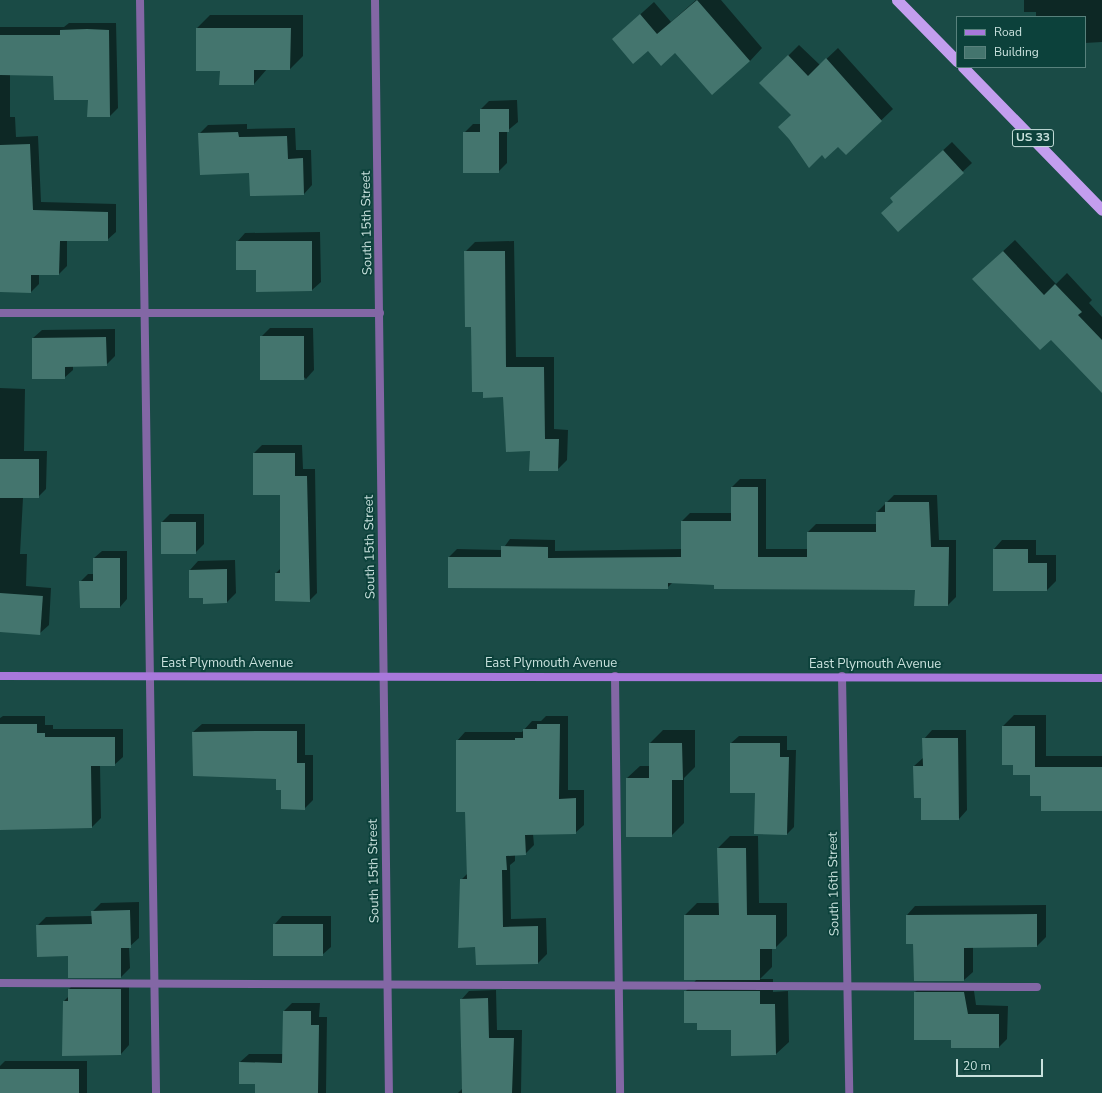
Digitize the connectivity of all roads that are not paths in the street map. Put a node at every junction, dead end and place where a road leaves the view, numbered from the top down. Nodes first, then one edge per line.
1 (140, 0) edge
2 (375, 0) edge
3 (897, 0) edge
4 (956, 60) edge
5 (964, 68) edge
6 (1102, 210) edge
7 (0, 313) edge
8 (145, 313) junction
9 (380, 313) junction
10 (384, 675) junction
11 (0, 676) edge
12 (150, 676) junction
13 (615, 676) junction
14 (842, 676) junction
15 (1102, 678) edge
16 (0, 983) edge
17 (387, 985) junction
18 (847, 985) junction
19 (154, 986) junction
20 (620, 986) junction
21 (1037, 987) dead end
22 (156, 1093) edge
23 (389, 1093) edge
24 (620, 1093) edge
25 (849, 1093) edge

1 - 8 street
2 - 9 street, South 15th Street
3 - 4 highway
5 - 6 highway, US 33
7 - 8 street
8 - 9 street
8 - 12 street
9 - 10 street, South 15th Street
10 - 12 main road, East Plymouth Avenue
10 - 13 main road, East Plymouth Avenue
10 - 17 street, South 15th Street
11 - 12 main road, East Plymouth Avenue
12 - 19 street
13 - 14 main road, East Plymouth Avenue
13 - 20 street
14 - 15 main road, East Plymouth Avenue
14 - 18 street, South 16th Street
16 - 19 street
17 - 19 street
17 - 20 street
17 - 23 street, South 15th Street
18 - 20 street
18 - 21 street
18 - 25 street, South 16th Street
19 - 22 street
20 - 24 street

